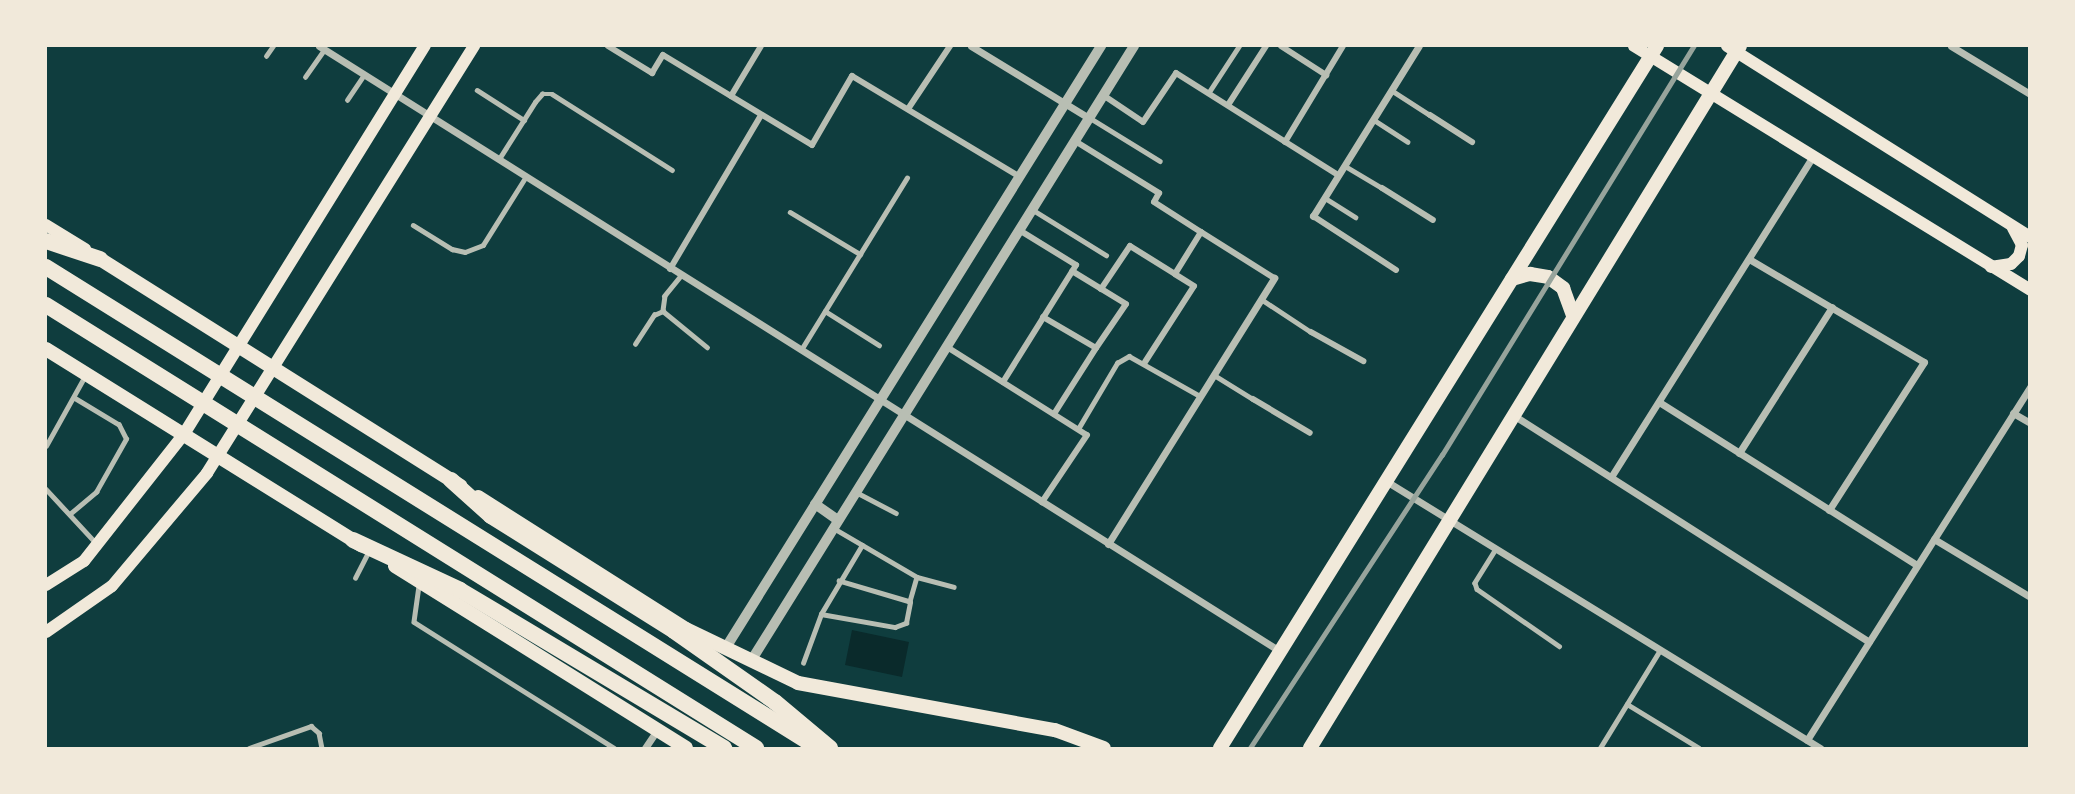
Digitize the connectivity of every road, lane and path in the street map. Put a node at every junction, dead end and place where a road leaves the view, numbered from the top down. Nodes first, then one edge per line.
1 (272, 46) edge
2 (425, 46) edge
3 (474, 46) edge
4 (608, 46) edge
5 (761, 46) edge
6 (950, 46) edge
7 (971, 46) edge
8 (1101, 46) edge
9 (1134, 46) edge
10 (1239, 46) edge
11 (1266, 46) edge
12 (1281, 46) edge
13 (1343, 46) edge
14 (1419, 46) edge
15 (1634, 46) edge
16 (1951, 46) edge
17 (321, 47) edge
18 (1734, 47) edge
19 (1654, 50) edge
20 (266, 56) dead end
21 (363, 75) junction
22 (1326, 75) junction
23 (304, 78) dead end
24 (477, 90) dead end
25 (1391, 90) junction
26 (1209, 92) junction
27 (1709, 93) junction
28 (2029, 94) edge
29 (394, 95) junction
30 (1103, 95) junction
31 (731, 96) junction
32 (347, 100) dead end
33 (1065, 103) junction
34 (1228, 105) junction
35 (908, 109) junction
36 (761, 115) junction
37 (1430, 115) joint
38 (430, 118) junction
39 (1089, 118) junction
40 (1373, 119) junction
41 (524, 120) junction
42 (1075, 141) junction
43 (1285, 142) junction
44 (1408, 142) dead end
45 (1472, 142) dead end
46 (1812, 158) junction
47 (498, 161) junction
48 (1160, 162) dead end
49 (1345, 166) junction
50 (672, 170) dead end
51 (1338, 175) junction
52 (1020, 177) junction
53 (525, 178) junction
54 (907, 178) dead end
55 (1382, 188) joint
56 (1324, 198) junction
57 (1032, 209) junction
58 (790, 212) dead end
59 (1313, 216) joint
60 (1355, 217) dead end
61 (1433, 220) dead end
62 (46, 225) edge
63 (413, 225) dead end
64 (2010, 225) junction
65 (1020, 230) junction
66 (1201, 232) junction
67 (2029, 237) edge
68 (46, 241) edge
69 (860, 254) junction
70 (1106, 255) dead end
71 (100, 259) junction
72 (1749, 259) junction
73 (46, 267) edge
74 (1991, 267) junction
75 (670, 269) junction
76 (1396, 270) dead end
77 (1072, 271) junction
78 (1175, 274) junction
79 (681, 276) junction
80 (1275, 278) joint
81 (1512, 279) junction
82 (1101, 289) junction
83 (2029, 290) edge
84 (1261, 299) junction
85 (46, 304) edge
86 (1832, 307) junction
87 (663, 311) junction
88 (825, 311) junction
89 (1573, 316) junction
90 (1043, 317) junction
91 (1311, 332) joint
92 (635, 344) dead end
93 (878, 345) dead end
94 (241, 346) junction
95 (947, 346) junction
96 (707, 347) dead end
97 (1096, 348) junction
98 (46, 349) edge
99 (801, 351) junction
100 (1363, 361) dead end
101 (1145, 362) junction
102 (273, 366) junction
103 (86, 374) junction
104 (1214, 374) junction
105 (1003, 382) junction
106 (2029, 387) edge
107 (1200, 397) junction
108 (74, 398) junction
109 (1253, 399) joint
110 (880, 401) junction
111 (1658, 402) junction
112 (2013, 413) junction
113 (1054, 414) junction
114 (1513, 414) junction
115 (904, 415) junction
116 (2029, 423) edge
117 (1078, 429) junction
118 (1310, 433) dead end
119 (184, 434) junction
120 (1087, 435) junction
121 (1094, 440) dead end
122 (46, 446) edge
123 (222, 449) junction
124 (1739, 453) junction
125 (1611, 477) junction
126 (451, 480) junction
127 (1385, 480) junction
128 (46, 489) edge
129 (856, 492) junction
130 (1042, 502) junction
131 (815, 504) junction
132 (1829, 510) junction
133 (71, 513) junction
134 (896, 513) dead end
135 (1449, 519) junction
136 (836, 524) junction
137 (353, 540) junction
138 (1934, 540) junction
139 (97, 544) junction
140 (1108, 544) junction
141 (862, 545) junction
142 (1496, 548) junction
143 (369, 550) junction
144 (1917, 565) junction
145 (917, 577) junction
146 (355, 579) dead end
147 (420, 582) junction
148 (839, 582) junction
149 (46, 585) edge
150 (954, 587) dead end
151 (2029, 597) edge
152 (910, 602) junction
153 (821, 614) junction
154 (46, 632) edge
155 (1869, 642) junction
156 (1559, 646) dead end
157 (725, 649) junction
158 (1278, 650) junction
159 (1660, 650) junction
160 (751, 661) junction
161 (803, 663) dead end
162 (1627, 704) junction
163 (657, 730) junction
164 (1807, 740) junction
165 (248, 748) edge
166 (322, 748) edge
167 (614, 748) edge
168 (645, 748) edge
169 (686, 748) edge
170 (724, 748) edge
171 (756, 748) edge
172 (818, 748) edge
173 (831, 748) edge
174 (1104, 748) edge
175 (1220, 748) edge
176 (1310, 748) edge
177 (1600, 748) edge
178 (1699, 748) edge
179 (1820, 748) edge

1 - 20 lane
2 - 29 main road
3 - 38 main road
4 - 31 street
5 - 31 street
6 - 35 street
7 - 33 street
8 - 33 street
9 - 30 street
10 - 26 lane
11 - 34 street
12 - 22 street
13 - 22 street
14 - 25 street
15 - 19 main road
16 - 28 street
17 - 21 street
17 - 23 lane
18 - 27 main road
18 - 64 main road
19 - 27 main road
19 - 81 main road
21 - 29 street
21 - 32 lane
22 - 43 street
24 - 41 lane
25 - 37 lane
25 - 40 street
26 - 30 street
26 - 34 street
27 - 46 main road
27 - 89 main road
29 - 38 street
29 - 94 main road
30 - 39 street
31 - 36 street
33 - 39 street
33 - 52 street
34 - 43 street
35 - 36 street
35 - 52 street
36 - 75 street
37 - 45 street
38 - 47 street
38 - 102 main road
39 - 42 street
39 - 48 lane
40 - 44 lane
40 - 49 street
41 - 47 lane
41 - 50 lane
42 - 57 street
42 - 66 street
43 - 51 street
46 - 72 street
46 - 74 main road
47 - 53 street
49 - 51 street
49 - 55 lane
51 - 56 street
52 - 110 street
53 - 63 lane
53 - 75 street
54 - 69 lane
55 - 61 street
56 - 59 street
56 - 60 lane
57 - 65 street
57 - 70 lane
58 - 69 lane
59 - 76 street
62 - 71 main road
64 - 67 main road
64 - 74 main road
65 - 77 street
65 - 95 street
66 - 78 street
66 - 80 street
68 - 71 highway
69 - 88 lane
71 - 94 main road
72 - 86 street
72 - 111 street
73 - 172 highway
74 - 83 main road
75 - 79 street
77 - 82 street
77 - 90 street
78 - 82 street
78 - 101 street
79 - 87 lane
79 - 99 street
80 - 84 street
81 - 89 main road
81 - 127 main road
82 - 97 street
84 - 91 lane
84 - 104 street
85 - 171 highway
86 - 124 street
86 - 132 street
87 - 92 lane
87 - 96 lane
88 - 93 lane
88 - 99 lane
89 - 114 main road
90 - 97 street
90 - 105 street
91 - 100 street
94 - 102 main road
94 - 119 main road
95 - 105 street
95 - 115 street
97 - 113 street
98 - 103 main road
99 - 110 street
101 - 107 lane
101 - 117 lane
102 - 123 main road
102 - 126 main road
103 - 108 lane
103 - 119 main road
104 - 107 street
104 - 109 lane
105 - 113 street
106 - 112 street
107 - 140 street
108 - 122 lane
108 - 133 lane
109 - 118 street
110 - 115 street
110 - 131 street
111 - 124 street
111 - 125 street
112 - 116 street
112 - 138 street
113 - 117 street
114 - 125 street
114 - 135 main road
115 - 129 street
115 - 130 street
117 - 120 street
119 - 123 main road
119 - 139 main road
120 - 121 street
120 - 130 street
123 - 137 main road
123 - 154 main road
124 - 132 street
125 - 155 street
126 - 157 main road
126 - 173 highway
127 - 135 street
127 - 158 main road
128 - 133 lane
129 - 134 lane
129 - 136 street
130 - 140 street
131 - 136 street
131 - 157 street
132 - 144 street
133 - 139 lane
135 - 142 street
135 - 176 main road
136 - 141 lane
136 - 160 street
137 - 143 main road
137 - 170 highway
138 - 144 street
138 - 151 street
139 - 149 main road
140 - 158 street
141 - 145 lane
141 - 148 lane
142 - 156 lane
142 - 159 street
143 - 146 lane
143 - 147 main road
144 - 155 street
145 - 150 lane
145 - 152 lane
147 - 163 main road
147 - 167 lane
148 - 152 lane
148 - 153 lane
152 - 153 lane
153 - 161 lane
155 - 164 street
157 - 160 main road
158 - 175 main road
159 - 162 lane
159 - 164 street
160 - 174 main road
162 - 177 lane
162 - 178 lane
163 - 168 street
163 - 169 main road
164 - 179 street
165 - 166 lane

